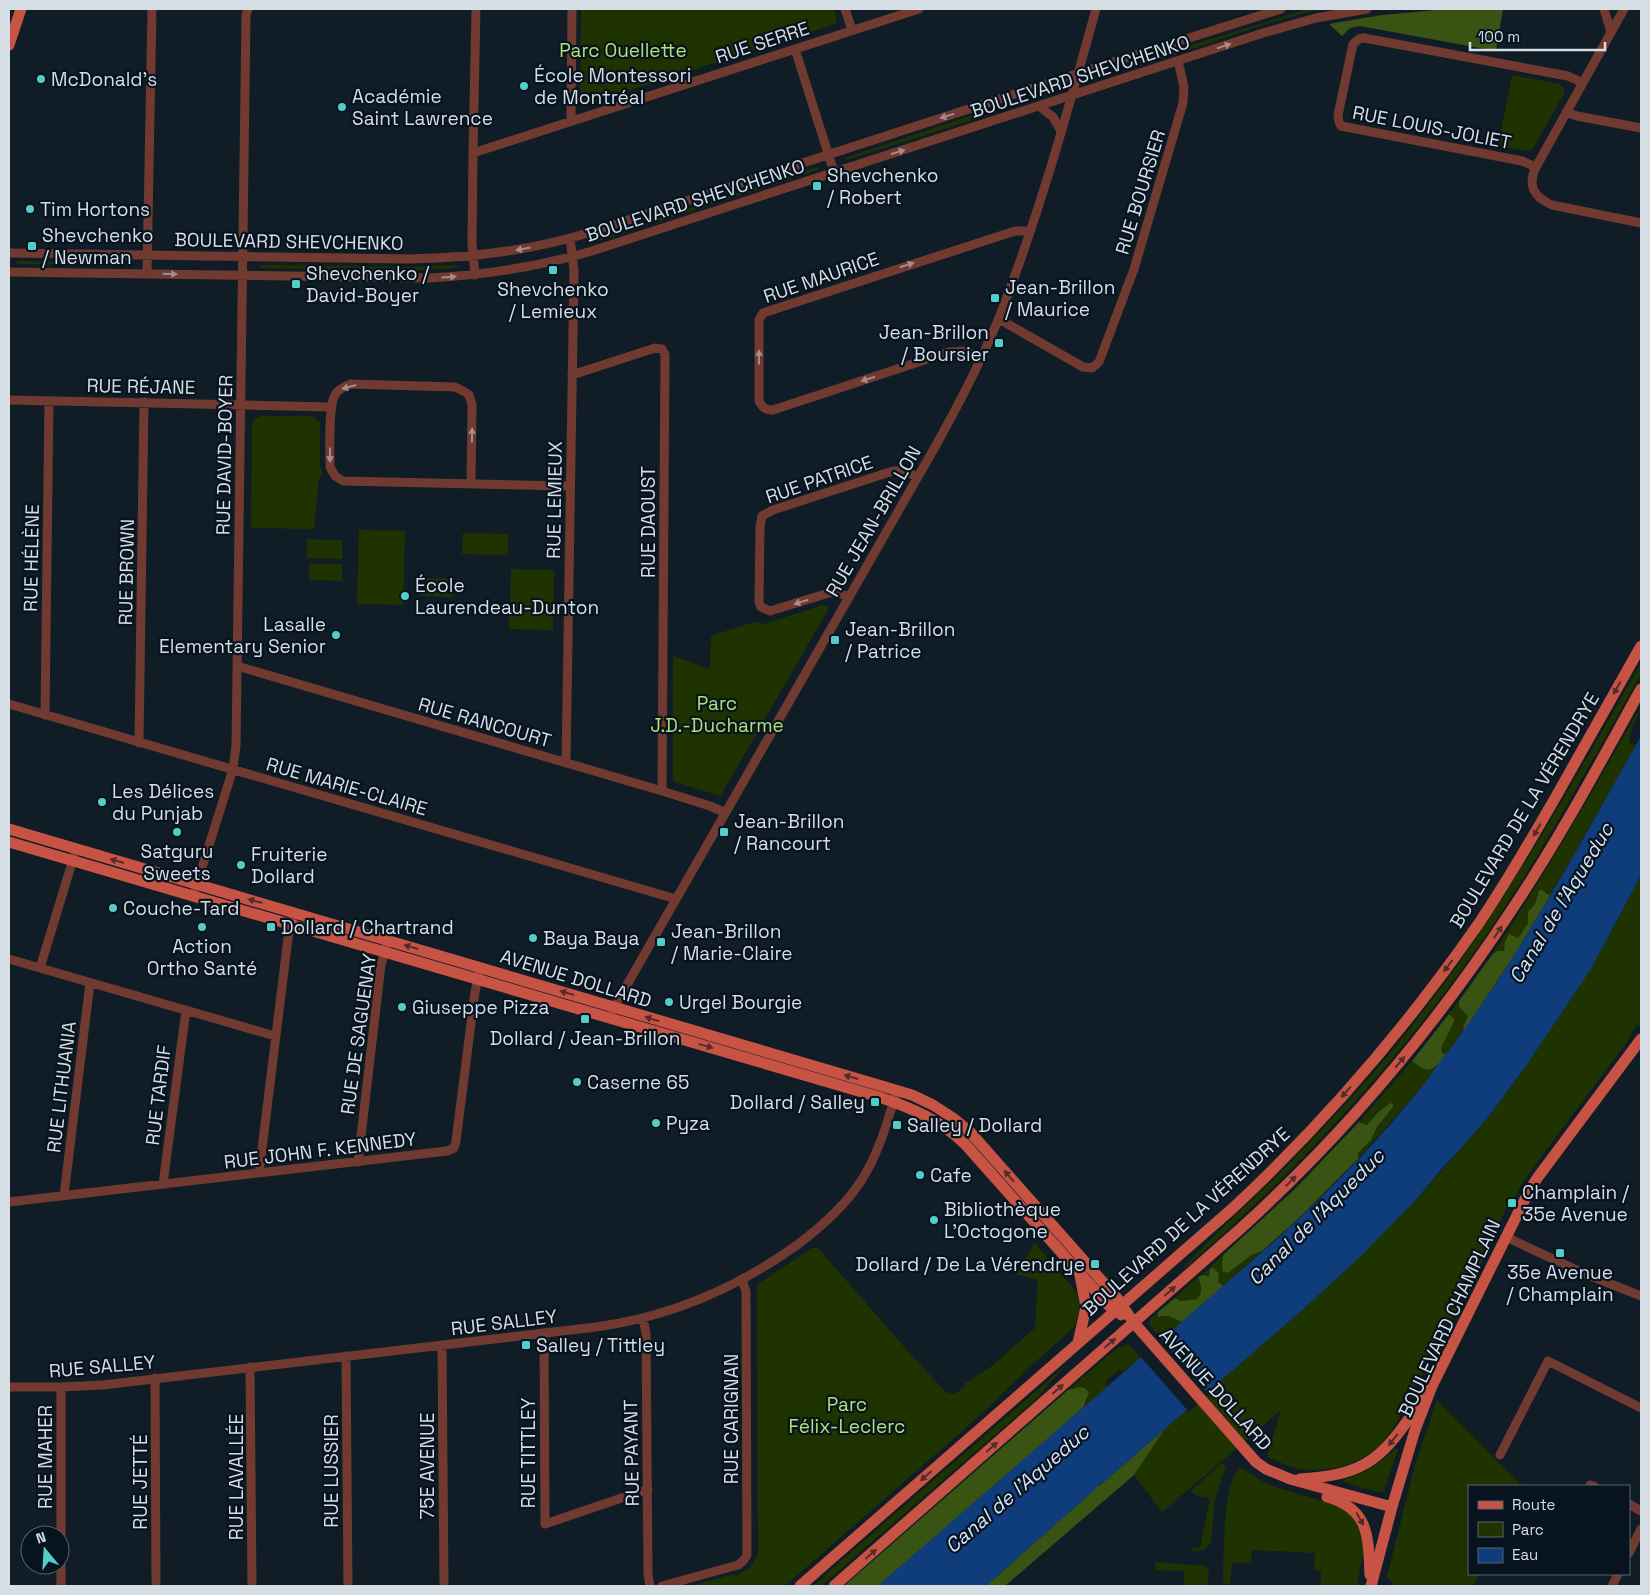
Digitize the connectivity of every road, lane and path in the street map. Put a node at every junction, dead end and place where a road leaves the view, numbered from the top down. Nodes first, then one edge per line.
1 (21, 9) edge
2 (152, 9) edge
3 (248, 9) edge
4 (476, 9) edge
5 (572, 9) edge
6 (846, 9) edge
7 (919, 9) edge
8 (1096, 9) edge
9 (1281, 9) edge
10 (1368, 9) edge
11 (1604, 9) edge
12 (1624, 9) edge
13 (1339, 11) edge
14 (852, 30) junction
15 (1611, 32) junction
16 (9, 45) edge
17 (795, 49) junction
18 (1178, 61) junction
19 (1077, 74) junction
20 (1583, 83) junction
21 (1071, 96) junction
22 (1039, 106) junction
23 (1566, 112) junction
24 (571, 121) junction
25 (1641, 128) edge
26 (1061, 131) junction
27 (473, 153) junction
28 (829, 155) junction
29 (1536, 167) junction
30 (834, 172) junction
31 (1641, 223) edge
32 (1030, 231) junction
33 (570, 238) junction
34 (9, 253) edge
35 (147, 256) junction
36 (473, 256) junction
37 (573, 256) junction
38 (243, 257) junction
39 (9, 272) edge
40 (147, 274) junction
41 (242, 275) junction
42 (475, 275) junction
43 (998, 319) junction
44 (982, 357) junction
45 (572, 374) junction
46 (9, 400) edge
47 (49, 401) junction
48 (144, 402) junction
49 (242, 404) junction
50 (331, 406) junction
51 (917, 477) junction
52 (472, 483) junction
53 (570, 486) junction
54 (848, 596) junction
55 (1641, 646) edge
56 (237, 666) junction
57 (1641, 690) edge
58 (9, 704) edge
59 (45, 715) junction
60 (139, 743) junction
61 (566, 763) junction
62 (232, 770) junction
63 (662, 791) junction
64 (724, 812) junction
65 (9, 829) edge
66 (9, 842) edge
67 (76, 849) junction
68 (72, 861) junction
69 (197, 884) junction
70 (193, 896) junction
71 (676, 899) junction
72 (295, 913) junction
73 (291, 925) junction
74 (388, 940) junction
75 (384, 952) junction
76 (9, 959) edge
77 (40, 968) junction
78 (481, 968) junction
79 (478, 980) junction
80 (90, 982) junction
81 (614, 1007) junction
82 (186, 1010) junction
83 (608, 1018) junction
84 (275, 1036) junction
85 (1641, 1039) edge
86 (896, 1096) junction
87 (358, 1162) junction
88 (259, 1173) junction
89 (163, 1184) junction
90 (64, 1195) junction
91 (9, 1202) edge
92 (1506, 1237) junction
93 (1080, 1273) junction
94 (742, 1280) junction
95 (1641, 1296) edge
96 (1118, 1308) junction
97 (644, 1318) junction
98 (1134, 1323) junction
99 (544, 1333) junction
100 (1078, 1344) junction
101 (442, 1345) junction
102 (346, 1356) junction
103 (250, 1367) junction
104 (155, 1378) junction
105 (1432, 1386) junction
106 (9, 1387) edge
107 (61, 1387) junction
108 (1641, 1408) edge
109 (1500, 1455) dead end
110 (1290, 1479) junction
111 (648, 1488) junction
112 (1630, 1505) edge
113 (1392, 1507) junction
114 (1641, 1511) edge
115 (1641, 1529) edge
116 (1630, 1551) edge
117 (61, 1586) edge
118 (156, 1586) edge
119 (252, 1586) edge
120 (348, 1586) edge
121 (444, 1586) edge
122 (650, 1586) edge
123 (662, 1586) edge
124 (800, 1586) edge
125 (834, 1586) edge
126 (1371, 1586) edge

1 - 16 main road
2 - 35 street
3 - 38 street, RUE DAVID-BOYER
4 - 27 street
5 - 24 street
6 - 14 street
7 - 14 street, RUE SERRE
8 - 19 street, RUE JEAN-BRILLON
9 - 19 street, BOULEVARD SHEVCHENKO
10 - 13 street, BOULEVARD SHEVCHENKO
11 - 15 street
12 - 15 street
18 -> 13 street, BOULEVARD SHEVCHENKO
14 - 17 street, RUE SERRE
15 - 20 street
17 - 24 street, RUE SERRE
17 - 28 street
18 - 21 street, BOULEVARD SHEVCHENKO
18 - 43 street, RUE BOURSIER
19 - 21 street, RUE JEAN-BRILLON
19 -> 28 street, BOULEVARD SHEVCHENKO
20 - 23 street
20 - 29 street, RUE LOUIS-JOLIET
21 - 22 street, BOULEVARD SHEVCHENKO
21 - 26 street, RUE JEAN-BRILLON
22 - 26 street
30 -> 22 street, BOULEVARD SHEVCHENKO
23 - 25 street
23 - 29 street
24 - 27 street, RUE SERRE
26 - 32 street, RUE JEAN-BRILLON
27 - 36 street
28 - 30 street
28 - 33 street, BOULEVARD SHEVCHENKO
29 - 31 street
30 - 37 street, BOULEVARD SHEVCHENKO
32 - 43 street, RUE JEAN-BRILLON
44 -> 32 street, RUE MAURICE
33 -> 36 street, BOULEVARD SHEVCHENKO
33 - 37 street, RUE LEMIEUX
34 - 35 street, BOULEVARD SHEVCHENKO
35 - 38 street, BOULEVARD SHEVCHENKO
35 - 40 street
36 - 38 street, BOULEVARD SHEVCHENKO
36 - 42 street
37 - 42 street, BOULEVARD SHEVCHENKO
37 - 45 street, RUE LEMIEUX
38 - 41 street, RUE DAVID-BOYER
39 - 40 street, BOULEVARD SHEVCHENKO
40 -> 41 street, BOULEVARD SHEVCHENKO
41 -> 42 street, BOULEVARD SHEVCHENKO
41 - 49 street, RUE DAVID-BOYER
43 - 44 street, RUE JEAN-BRILLON
44 - 51 street, RUE JEAN-BRILLON
45 - 53 street, RUE LEMIEUX
45 - 63 street, RUE DAOUST
46 - 47 street, RUE RÉJANE
47 - 48 street, RUE RÉJANE
47 - 59 street, RUE HÉLÈNE
48 - 49 street, RUE RÉJANE
48 - 60 street, RUE BROWN
49 - 50 street, RUE RÉJANE
49 - 56 street, RUE DAVID-BOYER
50 -> 52 street
52 -> 50 street
51 - 54 street, RUE JEAN-BRILLON
54 -> 51 street, RUE PATRICE
52 - 53 street
53 - 61 street, RUE LEMIEUX
54 - 64 street, RUE JEAN-BRILLON
55 -> 96 main road, BOULEVARD DE LA VÉRENDRYE
56 - 61 street, RUE RANCOURT
56 - 62 street, RUE DAVID-BOYER
98 -> 57 main road, BOULEVARD DE LA VÉRENDRYE
58 - 59 street, RUE MARIE-CLAIRE
59 - 60 street, RUE MARIE-CLAIRE
60 - 62 street, RUE MARIE-CLAIRE
61 - 63 street, RUE RANCOURT
62 - 69 street, RUE DAVID-BOYER
62 - 71 street, RUE MARIE-CLAIRE
63 - 64 street, RUE RANCOURT
64 - 71 street, RUE JEAN-BRILLON
65 - 67 main road, AVENUE DOLLARD
66 - 68 main road, AVENUE DOLLARD
67 - 68 street
69 -> 67 main road, AVENUE DOLLARD
68 - 70 main road, AVENUE DOLLARD
68 - 77 street
69 - 70 street, RUE DAVID-BOYER
72 -> 69 main road, AVENUE DOLLARD
70 - 73 main road, AVENUE DOLLARD
71 - 81 street, RUE JEAN-BRILLON
72 - 73 street
72 - 74 main road, AVENUE DOLLARD
73 - 75 main road, AVENUE DOLLARD
73 - 84 street
74 - 75 street, RUE DE SAGUENAY
78 -> 74 main road, AVENUE DOLLARD
75 - 79 main road, AVENUE DOLLARD
75 - 87 street, RUE DE SAGUENAY
76 - 77 street
77 - 80 street
78 - 79 street, RUE JOHN F. KENNEDY
81 -> 78 main road, AVENUE DOLLARD
79 - 83 main road, AVENUE DOLLARD
79 - 87 street, RUE JOHN F. KENNEDY
80 - 82 street
80 - 90 street, RUE LITHUANIA
81 - 83 street, RUE JEAN-BRILLON
86 -> 81 main road, AVENUE DOLLARD
82 - 84 street
82 - 89 street, RUE TARDIF
83 -> 86 main road, AVENUE DOLLARD
84 - 88 street
85 - 92 main road, BOULEVARD CHAMPLAIN
86 - 93 main road, AVENUE DOLLARD
86 - 94 street, RUE SALLEY
96 -> 86 main road, AVENUE DOLLARD
87 - 88 street, RUE JOHN F. KENNEDY
88 - 89 street, RUE JOHN F. KENNEDY
89 - 90 street, RUE JOHN F. KENNEDY
90 - 91 street, RUE JOHN F. KENNEDY
92 - 95 street
92 - 105 main road, BOULEVARD CHAMPLAIN
93 - 96 main road, AVENUE DOLLARD
93 - 100 main road
94 - 97 street, RUE SALLEY
94 - 123 street, RUE CARIGNAN
96 - 98 main road, AVENUE DOLLARD
96 - 100 main road, BOULEVARD DE LA VÉRENDRYE
97 - 99 street, RUE SALLEY
97 - 111 street, RUE PAYANT
98 - 110 main road, AVENUE DOLLARD
125 -> 98 main road, BOULEVARD DE LA VÉRENDRYE
99 - 101 street, RUE SALLEY
99 - 111 street, RUE TITTLEY
100 -> 124 main road, BOULEVARD DE LA VÉRENDRYE
101 - 102 street, RUE SALLEY
101 - 121 street, 75E AVENUE
102 - 103 street, RUE SALLEY
102 - 120 street, RUE LUSSIER
103 - 104 street, RUE SALLEY
103 - 119 street, RUE LAVALLÉE
104 - 107 street, RUE SALLEY
104 - 118 street, RUE JETTÉ
105 -> 110 main road
105 - 113 main road, BOULEVARD CHAMPLAIN
106 - 107 street, RUE SALLEY
107 - 117 street, RUE MAHER
108 - 109 street
110 - 113 main road, AVENUE DOLLARD
110 -> 126 main road
111 - 122 street, RUE PAYANT
112 - 114 street
113 - 126 main road, BOULEVARD CHAMPLAIN
115 - 116 street

